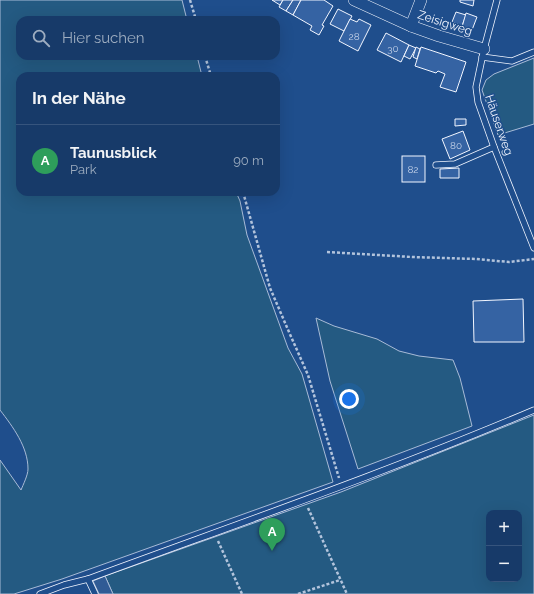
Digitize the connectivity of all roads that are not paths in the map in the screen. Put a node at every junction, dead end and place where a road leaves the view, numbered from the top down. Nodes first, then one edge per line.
1 (354, 0) edge
2 (421, 0) edge
3 (497, 0) edge
4 (411, 26) junction
5 (534, 52) edge
6 (483, 53) junction
7 (494, 147) junction
8 (436, 165) dead end
9 (534, 248) edge
10 (534, 410) edge
11 (88, 579) junction
12 (40, 594) edge
13 (95, 594) edge

1 - 4 street, Zeisigweg
2 - 4 street
3 - 6 lane, Häuserweg
4 - 6 street, Zeisigweg
5 - 6 lane
6 - 7 lane, Häuserweg
7 - 8 lane
7 - 9 lane, Häuserweg
10 - 11 lane
11 - 12 lane
11 - 13 lane

